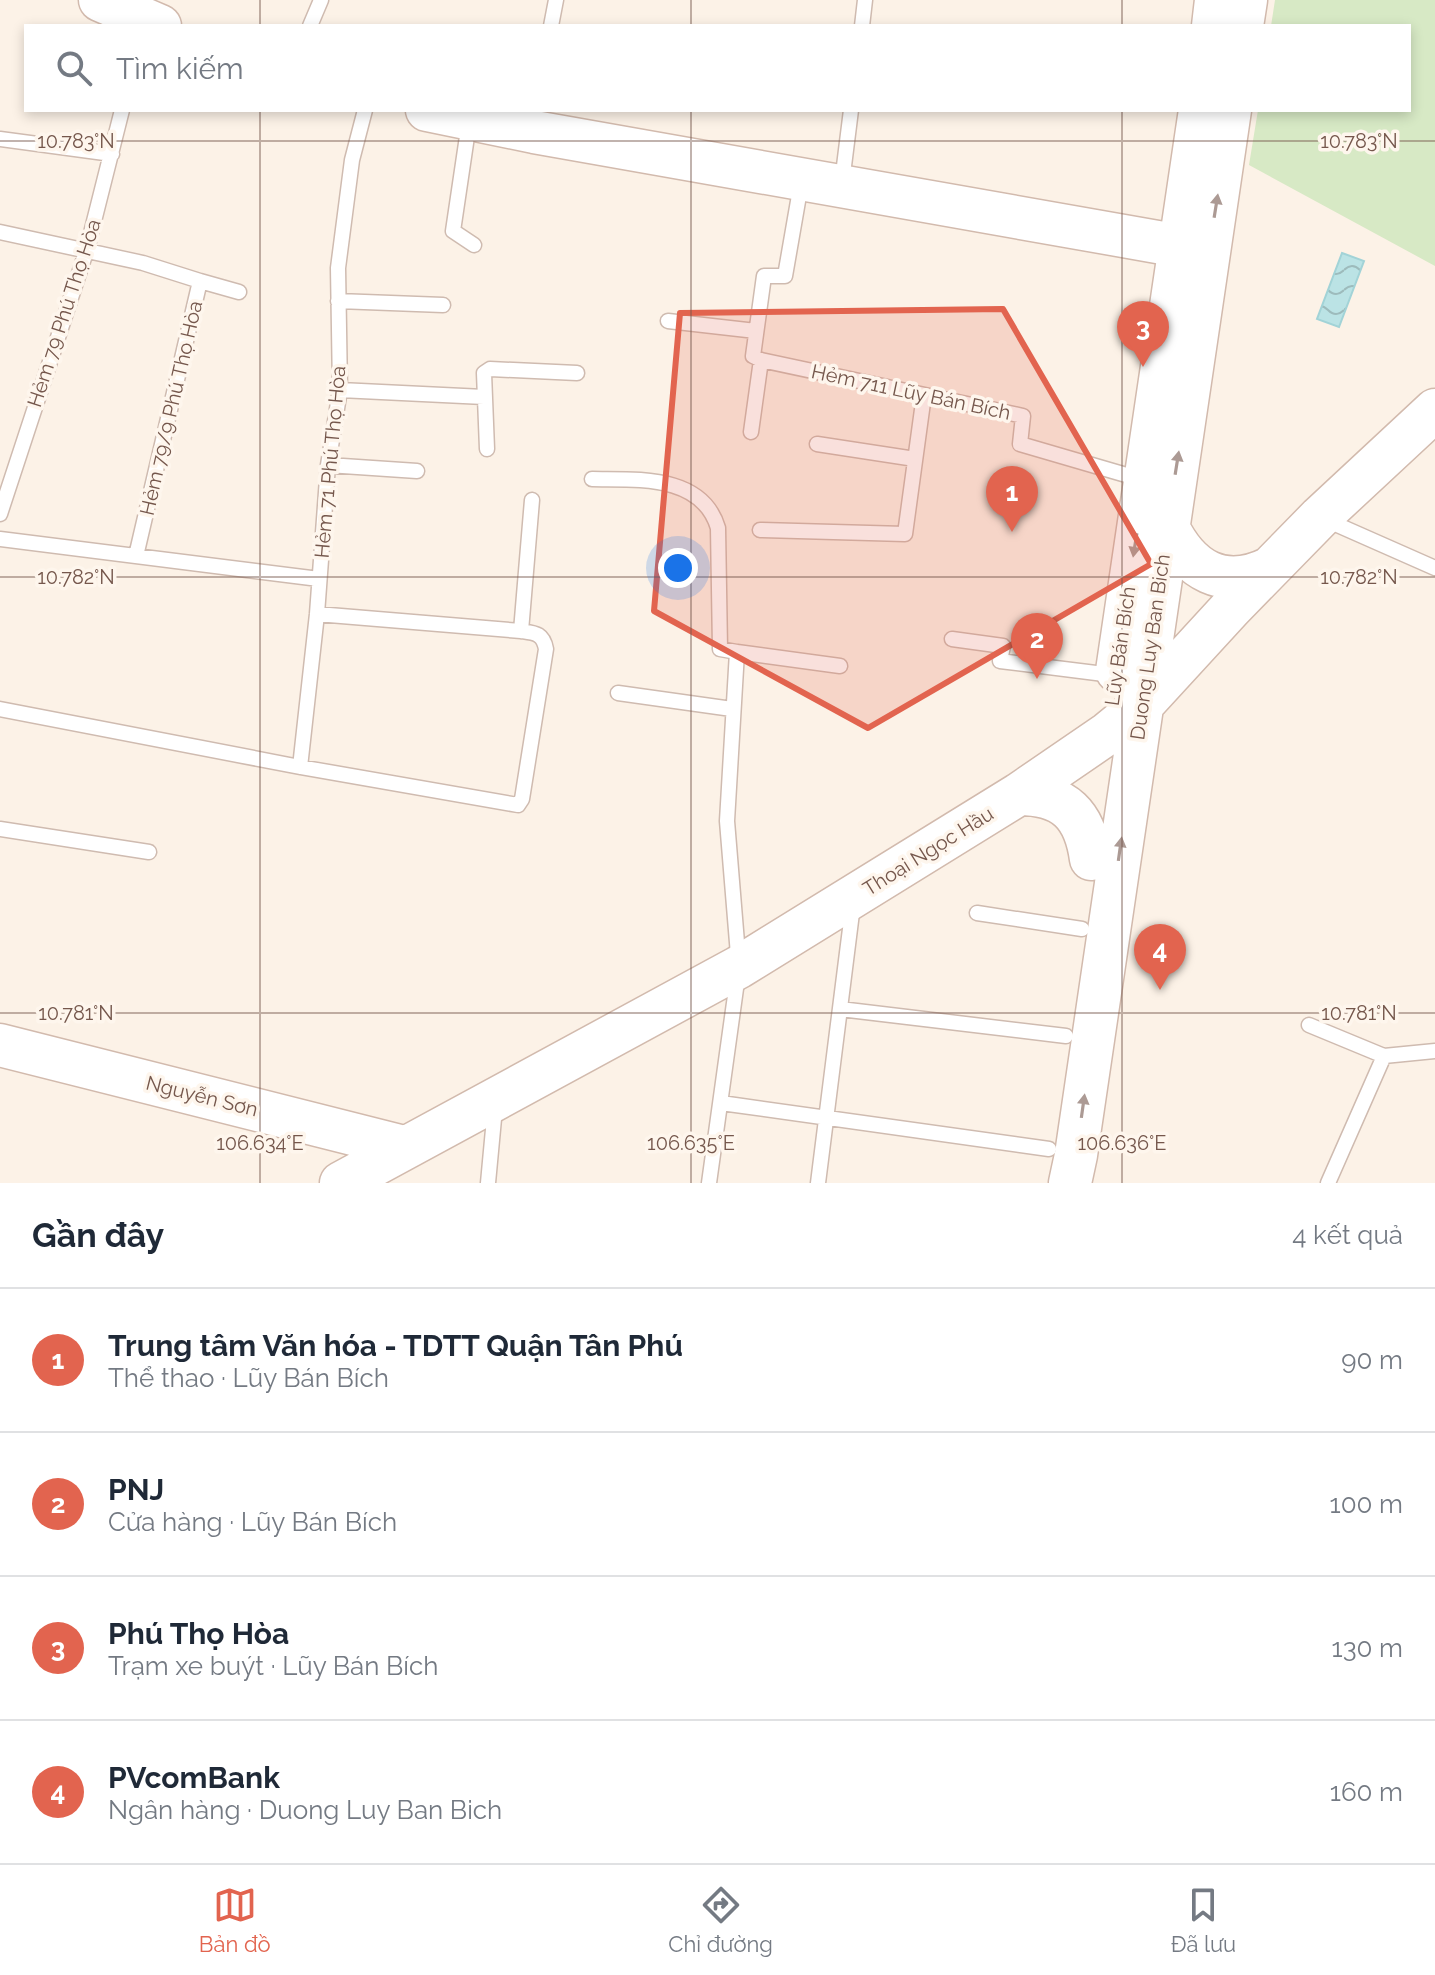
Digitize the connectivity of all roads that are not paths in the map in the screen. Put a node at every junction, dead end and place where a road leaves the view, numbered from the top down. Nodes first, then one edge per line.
1 (100, 0) edge
2 (321, 0) edge
3 (556, 0) edge
4 (1216, 0) edge
5 (1246, 0) edge
6 (866, 1) edge
7 (148, 24) edge
8 (311, 24) edge
9 (551, 24) edge
10 (862, 24) edge
11 (1213, 24) edge
12 (1242, 24) edge
13 (122, 112) edge
14 (364, 112) edge
15 (437, 112) edge
16 (850, 112) edge
17 (1200, 112) edge
18 (1230, 112) edge
19 (470, 119) junction
20 (0, 139) edge
21 (112, 154) junction
22 (822, 183) junction
23 (0, 232) edge
24 (474, 245) dead end
25 (1180, 246) junction
26 (87, 249) junction
27 (200, 281) junction
28 (239, 292) dead end
29 (338, 301) junction
30 (443, 305) dead end
31 (668, 321) dead end
32 (756, 331) junction
33 (761, 360) junction
34 (577, 373) dead end
35 (340, 390) junction
36 (924, 395) junction
37 (484, 397) junction
38 (1435, 410) edge
39 (751, 432) dead end
40 (817, 444) dead end
41 (487, 449) dead end
42 (915, 459) junction
43 (328, 465) junction
44 (6, 468) edge
45 (417, 471) dead end
46 (592, 479) dead end
47 (1145, 480) junction
48 (532, 500) dead end
49 (0, 514) edge
50 (1320, 517) junction
51 (1168, 527) junction
52 (760, 530) dead end
53 (0, 539) edge
54 (136, 556) junction
55 (1270, 568) junction
56 (1435, 568) edge
57 (319, 579) junction
58 (317, 614) junction
59 (521, 631) junction
60 (952, 639) dead end
61 (737, 652) junction
62 (840, 666) dead end
63 (1129, 691) junction
64 (618, 693) dead end
65 (0, 709) edge
66 (732, 709) junction
67 (1108, 733) junction
68 (300, 767) junction
69 (1019, 794) junction
70 (0, 829) edge
71 (149, 852) dead end
72 (1091, 859) junction
73 (854, 897) junction
74 (977, 913) dead end
75 (1082, 929) junction
76 (739, 967) junction
77 (840, 1009) junction
78 (1309, 1025) dead end
79 (1066, 1036) junction
80 (0, 1045) edge
81 (1435, 1051) edge
82 (1384, 1056) junction
83 (0, 1073) edge
84 (496, 1098) junction
85 (721, 1103) junction
86 (827, 1118) junction
87 (374, 1169) edge
88 (1054, 1172) edge
89 (488, 1183) edge
90 (709, 1183) edge
91 (818, 1183) edge
92 (1328, 1183) edge

1 - 7 main road
2 - 8 lane
3 - 9 lane
4 - 11 main road
5 - 12 main road
6 - 10 lane
13 - 21 lane, Hẻm 79 Phú Thọ Hòa
14 - 29 lane, Hẻm 71 Phú Thọ Hòa
15 - 19 main road
16 - 22 lane
17 - 25 main road, Lũy Bán Bích
51 -> 18 main road, Duong Luy Ban Bich
19 - 22 main road
19 - 24 lane
20 - 21 lane
21 - 26 lane, Hẻm 79 Phú Thọ Hòa
22 - 25 main road
22 - 32 lane
23 - 26 lane, Hẻm 79/9 Phú Thọ Hòa
25 - 47 main road, Lũy Bán Bích
26 - 27 lane, Hẻm 79/9 Phú Thọ Hòa
26 - 44 lane, Hẻm 79 Phú Thọ Hòa
27 - 28 lane
27 - 54 lane, Hẻm 79/9 Phú Thọ Hòa
29 - 30 lane
29 - 35 lane, Hẻm 71 Phú Thọ Hòa
31 - 32 lane
32 - 33 lane
33 - 36 lane, Hẻm 711 Lũy Bán Bích
33 - 39 lane
34 - 37 lane
35 - 37 lane
35 - 43 lane, Hẻm 71 Phú Thọ Hòa
36 - 42 lane
36 - 47 lane, Hẻm 711 Lũy Bán Bích
37 - 41 lane
38 - 50 main road, Thoại Ngọc Hầu
40 - 42 lane
42 - 52 lane
43 - 45 lane
43 - 57 lane, Hẻm 71 Phú Thọ Hòa
44 - 49 lane, Hẻm 79 Phú Thọ Hòa
46 - 61 lane
47 -> 63 main road, Lũy Bán Bích
48 - 59 lane
50 - 55 main road, Thoại Ngọc Hầu
50 - 56 lane
51 - 55 main road
51 - 63 main road, Duong Luy Ban Bich
53 - 54 lane
54 - 57 lane
55 - 63 main road, Thoại Ngọc Hầu
57 - 58 lane, Hẻm 71 Phú Thọ Hòa
58 - 59 lane
58 - 68 lane, Hẻm 71 Phú Thọ Hòa
59 - 68 lane
60 - 63 lane
61 - 62 lane
61 - 66 lane
63 - 67 main road, Thoại Ngọc Hầu
88 -> 63 main road, Duong Luy Ban Bich
64 - 66 lane
65 - 68 lane
66 - 76 lane
67 - 69 main road, Thoại Ngọc Hầu
67 - 72 main road, Lũy Bán Bích
69 - 72 main road
69 - 73 main road, Thoại Ngọc Hầu
70 - 71 lane
72 - 75 main road, Lũy Bán Bích
73 - 76 main road, Thoại Ngọc Hầu
73 - 77 lane
74 - 75 lane
75 - 79 main road, Lũy Bán Bích
76 - 84 main road, Thoại Ngọc Hầu
76 - 85 lane
77 - 79 lane
77 - 86 lane
78 - 82 lane
79 - 88 main road, Lũy Bán Bích
80 - 87 main road, Nguyễn Sơn
81 - 82 lane
82 - 92 lane
83 - 87 main road, Nguyễn Sơn
84 - 87 main road, Thoại Ngọc Hầu
84 - 89 lane
85 - 86 lane
85 - 90 lane
86 - 88 lane
86 - 91 lane

